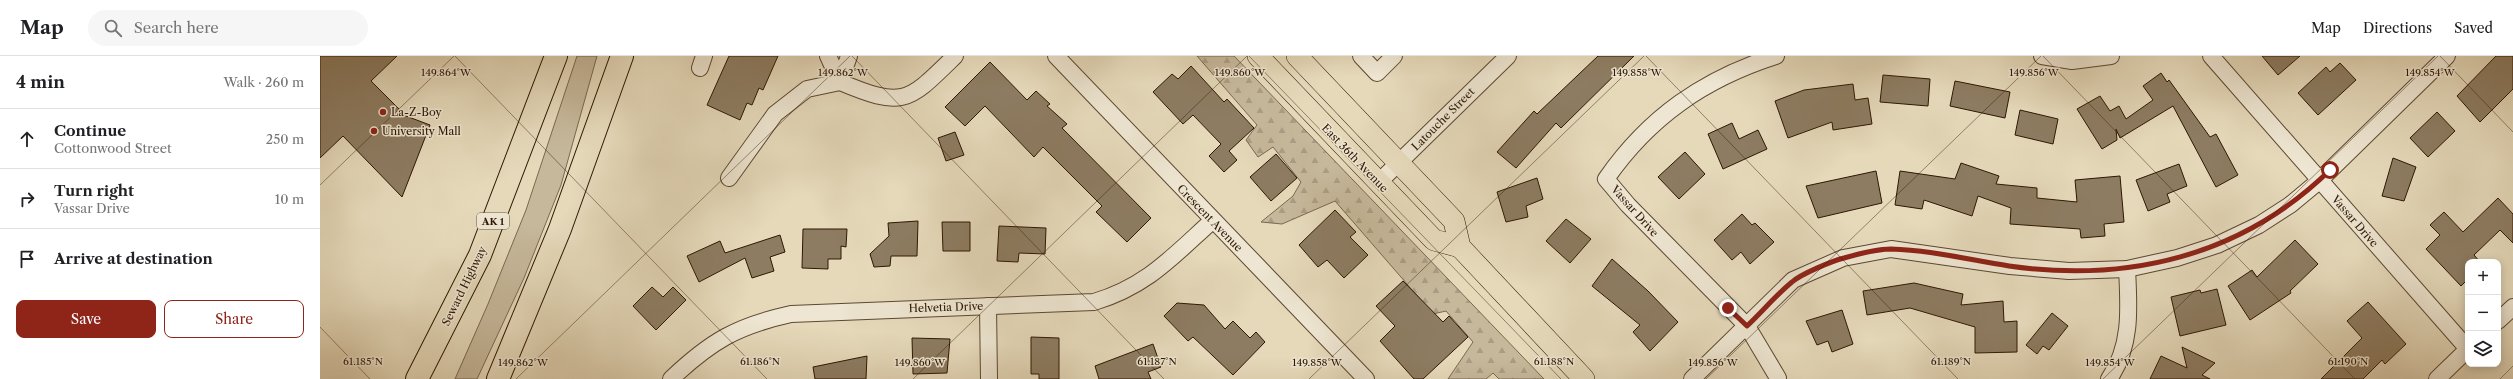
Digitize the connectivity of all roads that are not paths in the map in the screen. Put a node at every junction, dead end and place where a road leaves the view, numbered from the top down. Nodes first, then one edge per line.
1 (556, 56) edge
2 (622, 56) edge
3 (828, 56) edge
4 (849, 56) edge
5 (955, 56) edge
6 (1056, 56) edge
7 (1258, 56) edge
8 (1360, 56) edge
9 (1394, 56) edge
10 (1508, 56) edge
11 (1776, 56) edge
12 (2042, 56) edge
13 (2111, 56) edge
14 (2211, 56) edge
15 (2447, 56) edge
16 (1301, 57) edge
17 (840, 82) junction
18 (1399, 163) junction
19 (729, 178) dead end
20 (2319, 181) junction
21 (1379, 182) junction
22 (1212, 220) junction
23 (1460, 248) junction
24 (2127, 269) junction
25 (988, 306) junction
26 (2513, 307) edge
27 (2501, 318) edge
28 (1747, 326) junction
29 (2465, 346) edge
30 (2465, 352) edge
31 (1778, 378) edge
32 (417, 379) edge
33 (498, 379) edge
34 (671, 379) edge
35 (989, 379) edge
36 (1366, 379) edge
37 (1584, 379) edge
38 (1692, 379) edge
39 (2109, 379) edge
40 (2437, 379) edge

1 - 32 highway, Seward Highway / AK 1
2 - 33 highway
3 - 17 street
4 - 17 street
5 - 17 street
6 - 22 street, Crescent Avenue
7 - 21 main road, East 36th Avenue
8 - 9 street
10 - 18 street, Latouche Street
11 - 28 street, Vassar Drive
12 - 13 street
14 - 20 street, Vassar Drive
15 - 20 street
16 - 18 main road
17 - 19 street
18 - 21 street, Latouche Street
18 - 23 main road
20 - 24 street
20 - 29 street, Vassar Drive
21 - 23 main road, East 36th Avenue
22 - 25 street, Helvetia Drive
22 - 36 street, Crescent Avenue
23 - 37 main road, East 36th Avenue
24 - 28 street
24 - 39 street
25 - 34 street, Helvetia Drive
25 - 35 street
26 - 27 street
28 - 31 street
28 - 38 street
30 - 40 street

